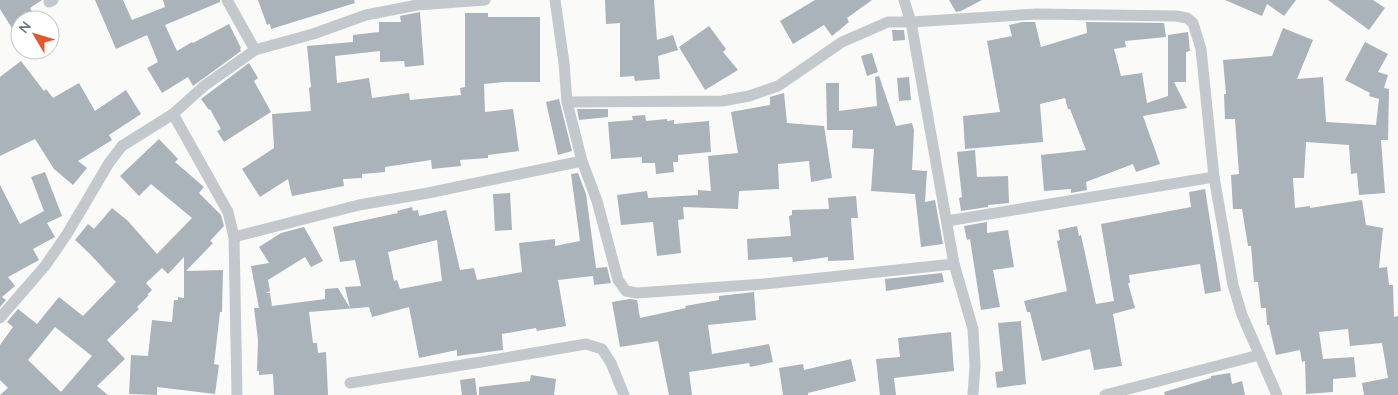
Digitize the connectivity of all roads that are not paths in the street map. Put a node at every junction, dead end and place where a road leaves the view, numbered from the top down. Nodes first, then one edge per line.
1 (227, 0) edge
2 (485, 0) edge
3 (555, 0) edge
4 (904, 0) edge
5 (911, 22) junction
6 (255, 50) junction
7 (567, 102) junction
8 (173, 114) junction
9 (582, 161) junction
10 (1214, 177) junction
11 (947, 220) junction
12 (234, 237) junction
13 (954, 264) junction
14 (0, 318) edge
15 (1259, 354) junction
16 (350, 383) dead end
17 (237, 395) edge
18 (624, 395) edge
19 (973, 395) edge
20 (1105, 395) edge
21 (1277, 395) edge

1 - 6 street
2 - 6 street
3 - 7 street
4 - 5 street
5 - 7 street
5 - 10 street
5 - 11 street
6 - 8 street
7 - 9 street
8 - 12 street
8 - 14 street
9 - 12 street
9 - 13 street
10 - 11 street
10 - 15 street
11 - 13 street
12 - 17 street
13 - 19 street
15 - 20 street
15 - 21 street
16 - 18 street

